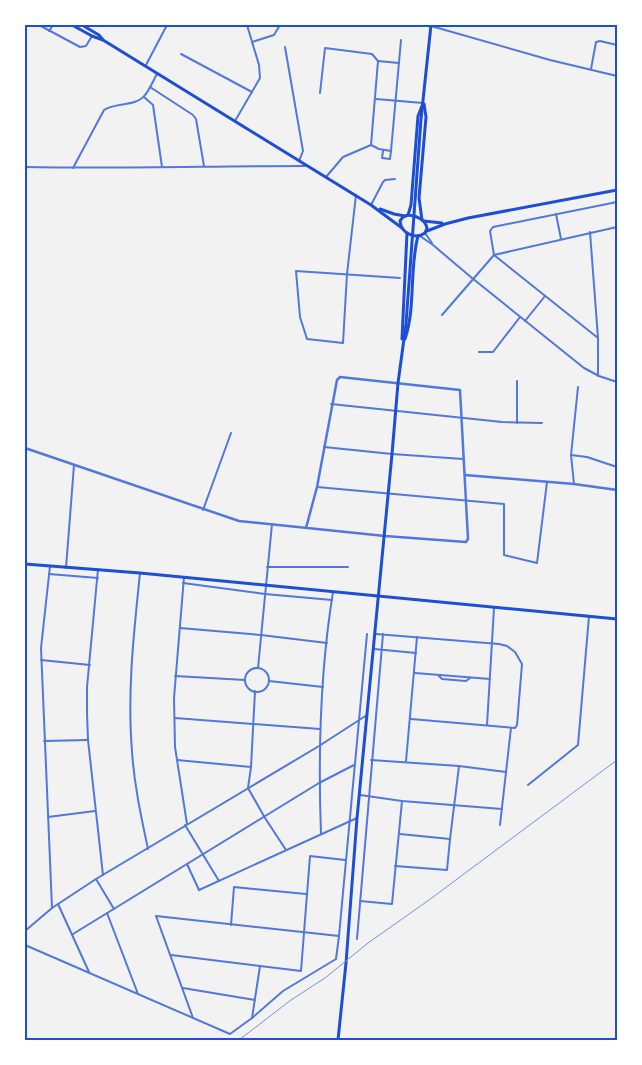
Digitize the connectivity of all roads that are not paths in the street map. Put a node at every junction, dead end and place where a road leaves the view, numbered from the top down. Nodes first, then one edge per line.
1 (39, 25) edge
2 (52, 25) edge
3 (72, 25) edge
4 (82, 25) edge
5 (167, 25) edge
6 (247, 25) edge
7 (280, 25) edge
8 (431, 26) edge
9 (49, 31) junction
10 (92, 36) junction
11 (103, 40) junction
12 (401, 40) dead end
13 (252, 42) junction
14 (617, 45) edge
15 (285, 47) dead end
16 (181, 54) dead end
17 (378, 61) junction
18 (399, 63) junction
19 (145, 66) junction
20 (591, 69) junction
21 (158, 74) junction
22 (617, 76) edge
23 (150, 87) junction
24 (252, 92) junction
25 (320, 93) dead end
26 (144, 97) junction
27 (375, 99) junction
28 (396, 101) junction
29 (423, 103) junction
30 (235, 121) junction
31 (371, 144) junction
32 (384, 150) junction
33 (391, 151) junction
34 (299, 161) junction
35 (204, 166) junction
36 (307, 166) junction
37 (25, 167) edge
38 (73, 168) junction
39 (162, 168) junction
40 (326, 177) junction
41 (395, 179) dead end
42 (617, 190) edge
43 (356, 195) junction
44 (617, 202) edge
45 (371, 204) junction
46 (376, 208) junction
47 (556, 214) junction
48 (407, 215) junction
49 (423, 220) junction
50 (445, 224) junction
51 (617, 227) edge
52 (402, 228) junction
53 (426, 232) junction
54 (590, 232) junction
55 (407, 233) junction
56 (419, 236) junction
57 (561, 239) junction
58 (434, 245) junction
59 (494, 254) junction
60 (347, 274) junction
61 (400, 278) dead end
62 (472, 278) junction
63 (545, 296) junction
64 (442, 315) dead end
65 (520, 317) junction
66 (525, 321) junction
67 (598, 338) junction
68 (404, 344) junction
69 (479, 352) dead end
70 (598, 376) junction
71 (517, 381) dead end
72 (617, 382) edge
73 (398, 383) junction
74 (578, 387) dead end
75 (331, 404) junction
76 (396, 411) junction
77 (462, 418) junction
78 (517, 423) junction
79 (542, 423) dead end
80 (231, 433) dead end
81 (324, 447) junction
82 (25, 448) edge
83 (392, 454) junction
84 (571, 455) junction
85 (464, 459) junction
86 (74, 465) junction
87 (617, 467) edge
88 (465, 475) junction
89 (547, 482) junction
90 (574, 484) junction
91 (316, 487) junction
92 (617, 490) edge
93 (388, 494) junction
94 (466, 501) junction
95 (203, 510) junction
96 (272, 524) junction
97 (306, 528) junction
98 (385, 536) junction
99 (25, 564) edge
100 (50, 566) junction
101 (267, 567) junction
102 (348, 567) dead end
103 (66, 568) junction
104 (98, 569) junction
105 (140, 573) junction
106 (49, 574) junction
107 (184, 577) junction
108 (98, 578) junction
109 (183, 583) junction
110 (265, 585) junction
111 (333, 591) junction
112 (265, 594) junction
113 (378, 597) junction
114 (332, 600) junction
115 (494, 608) junction
116 (590, 616) junction
117 (617, 619) edge
118 (180, 628) junction
119 (367, 634) dead end
120 (375, 634) junction
121 (383, 634) junction
122 (261, 635) junction
123 (417, 637) junction
124 (327, 643) junction
125 (493, 643) junction
126 (374, 649) junction
127 (382, 649) junction
128 (416, 653) junction
129 (41, 660) junction
130 (90, 665) junction
131 (258, 668) junction
132 (414, 673) junction
133 (174, 676) junction
134 (490, 679) junction
135 (245, 680) junction
136 (269, 681) junction
137 (323, 687) junction
138 (255, 691) junction
139 (367, 715) junction
140 (174, 718) junction
141 (411, 719) junction
142 (358, 722) junction
143 (254, 725) junction
144 (487, 725) junction
145 (510, 728) junction
146 (320, 729) junction
147 (88, 740) junction
148 (44, 741) junction
149 (319, 746) junction
150 (177, 760) junction
151 (371, 760) junction
152 (406, 763) junction
153 (354, 765) junction
154 (459, 766) junction
155 (251, 767) junction
156 (506, 772) junction
157 (319, 783) junction
158 (528, 785) dead end
159 (248, 788) junction
160 (360, 795) junction
161 (368, 796) junction
162 (402, 801) junction
163 (454, 805) junction
164 (502, 809) junction
165 (96, 811) junction
166 (48, 817) junction
167 (265, 818) junction
168 (357, 818) junction
169 (349, 822) junction
170 (186, 824) junction
171 (500, 825) dead end
172 (321, 834) junction
173 (399, 834) junction
174 (450, 839) junction
175 (148, 849) junction
176 (286, 850) junction
177 (203, 854) junction
178 (345, 860) junction
179 (187, 864) junction
180 (395, 866) junction
181 (103, 875) junction
182 (96, 879) junction
183 (219, 881) junction
184 (306, 894) junction
185 (360, 901) junction
186 (58, 904) junction
187 (52, 908) junction
188 (114, 909) junction
189 (106, 913) junction
190 (231, 925) junction
191 (25, 931) edge
192 (304, 932) junction
193 (72, 934) junction
194 (339, 936) junction
195 (357, 939) dead end
196 (25, 945) edge
197 (170, 955) junction
198 (260, 966) junction
199 (90, 973) junction
200 (183, 988) junction
201 (138, 994) junction
202 (255, 1000) junction
203 (193, 1018) junction
204 (252, 1018) junction
205 (338, 1040) edge

1 - 9 street
2 - 9 street
3 - 10 main road
4 - 11 main road
5 - 19 street
6 - 13 street
7 - 13 street
8 - 20 street
8 - 29 main road
9 - 10 street
10 - 11 main road
11 - 19 main road
12 - 18 street
13 - 24 street
14 - 20 street
15 - 34 street
16 - 24 street
17 - 18 street
17 - 25 street
17 - 27 street
18 - 28 street
19 - 21 main road
20 - 22 street
21 - 23 street
21 - 30 main road
23 - 26 street
23 - 35 street
24 - 30 street
26 - 38 street
26 - 39 street
27 - 28 street
27 - 31 street
28 - 29 street
28 - 33 street
29 - 48 main road
29 - 49 main road
29 - 68 main road
30 - 34 main road
31 - 32 street
31 - 40 street
32 - 33 street
32 - 33 street
34 - 36 main road
35 - 36 street
35 - 39 street
36 - 40 main road
37 - 38 street
38 - 39 street
40 - 43 main road
41 - 45 street
42 - 50 main road
43 - 45 main road
43 - 60 street
44 - 47 street
45 - 46 main road
46 - 48 main road
46 - 52 main road
47 - 57 street
47 - 59 street
48 - 49 main road
48 - 52 main road
49 - 50 main road
49 - 53 main road
50 - 53 main road
51 - 54 street
52 - 55 main road
53 - 56 main road
53 - 58 street
54 - 57 street
54 - 67 street
55 - 56 main road
55 - 68 main road
56 - 58 street
56 - 68 main road
57 - 59 street
58 - 62 street
59 - 62 street
59 - 63 street
60 - 60 street
60 - 61 street
62 - 64 street
62 - 65 street
63 - 66 street
63 - 67 street
65 - 66 street
65 - 69 street
66 - 70 street
67 - 70 street
68 - 73 main road
70 - 72 street
71 - 78 street
73 - 75 street
73 - 76 main road
73 - 77 street
74 - 84 street
75 - 76 street
75 - 81 street
76 - 77 street
76 - 83 main road
77 - 78 street
77 - 85 street
78 - 79 street
80 - 95 street
81 - 83 street
81 - 91 street
82 - 86 street
83 - 85 street
83 - 93 main road
84 - 87 street
84 - 90 street
85 - 88 street
86 - 95 street
86 - 103 street
88 - 89 street
88 - 94 street
89 - 90 street
89 - 94 street
90 - 92 street
91 - 93 street
91 - 97 street
93 - 94 street
93 - 98 main road
94 - 98 street
95 - 96 street
96 - 97 street
96 - 101 street
97 - 98 street
98 - 113 main road
99 - 100 main road
100 - 103 main road
100 - 106 street
101 - 102 street
101 - 110 street
103 - 104 main road
104 - 105 main road
104 - 108 street
105 - 107 main road
105 - 175 street
106 - 108 street
106 - 129 street
107 - 109 street
107 - 110 main road
108 - 130 street
109 - 112 street
109 - 118 street
110 - 111 main road
110 - 112 street
111 - 113 main road
111 - 114 street
112 - 114 street
112 - 122 street
113 - 115 main road
113 - 120 main road
114 - 124 street
115 - 116 main road
115 - 125 street
116 - 117 main road
116 - 158 street
118 - 122 street
118 - 133 street
119 - 142 street
120 - 121 street
120 - 126 main road
121 - 123 street
121 - 127 street
122 - 124 street
122 - 131 street
123 - 125 street
123 - 128 street
124 - 137 street
125 - 134 street
125 - 145 street
126 - 127 street
126 - 139 main road
127 - 128 street
127 - 151 street
128 - 132 street
129 - 130 street
129 - 148 street
130 - 147 street
131 - 135 street
131 - 136 street
132 - 134 street
132 - 141 street
133 - 135 street
133 - 140 street
134 - 144 street
135 - 138 street
136 - 137 street
136 - 138 street
137 - 146 street
138 - 143 street
139 - 142 street
139 - 160 main road
140 - 143 street
140 - 150 street
141 - 144 street
141 - 152 street
142 - 149 street
142 - 153 street
143 - 146 street
143 - 155 street
144 - 145 street
145 - 156 street
146 - 149 street
147 - 148 street
147 - 165 street
148 - 166 street
149 - 157 street
149 - 159 street
150 - 155 street
150 - 170 street
151 - 152 street
151 - 161 street
152 - 154 street
153 - 157 street
153 - 169 street
154 - 156 street
154 - 163 street
155 - 159 street
156 - 164 street
157 - 167 street
157 - 172 street
159 - 167 street
159 - 170 street
160 - 161 street
160 - 168 main road
161 - 162 street
161 - 185 street
162 - 163 street
162 - 173 street
163 - 164 street
163 - 174 street
164 - 171 street
165 - 166 street
165 - 181 street
166 - 187 street
167 - 176 street
167 - 177 street
168 - 169 street
168 - 205 main road
169 - 172 street
169 - 178 street
170 - 175 street
170 - 177 street
172 - 176 street
173 - 174 street
173 - 180 street
174 - 180 street
175 - 181 street
176 - 183 street
177 - 179 street
177 - 183 street
178 - 184 street
178 - 194 street
179 - 183 street
179 - 188 street
180 - 185 street
181 - 182 street
182 - 186 street
182 - 188 street
184 - 190 street
184 - 192 street
185 - 195 street
186 - 187 street
186 - 193 street
187 - 191 street
188 - 189 street
189 - 193 street
189 - 201 street
190 - 192 street
190 - 197 street
192 - 194 street
192 - 198 street
193 - 199 street
194 - 204 street
196 - 199 street
197 - 198 street
197 - 200 street
198 - 202 street
199 - 201 street
200 - 202 street
200 - 203 street
201 - 203 street
202 - 204 street
203 - 204 street

